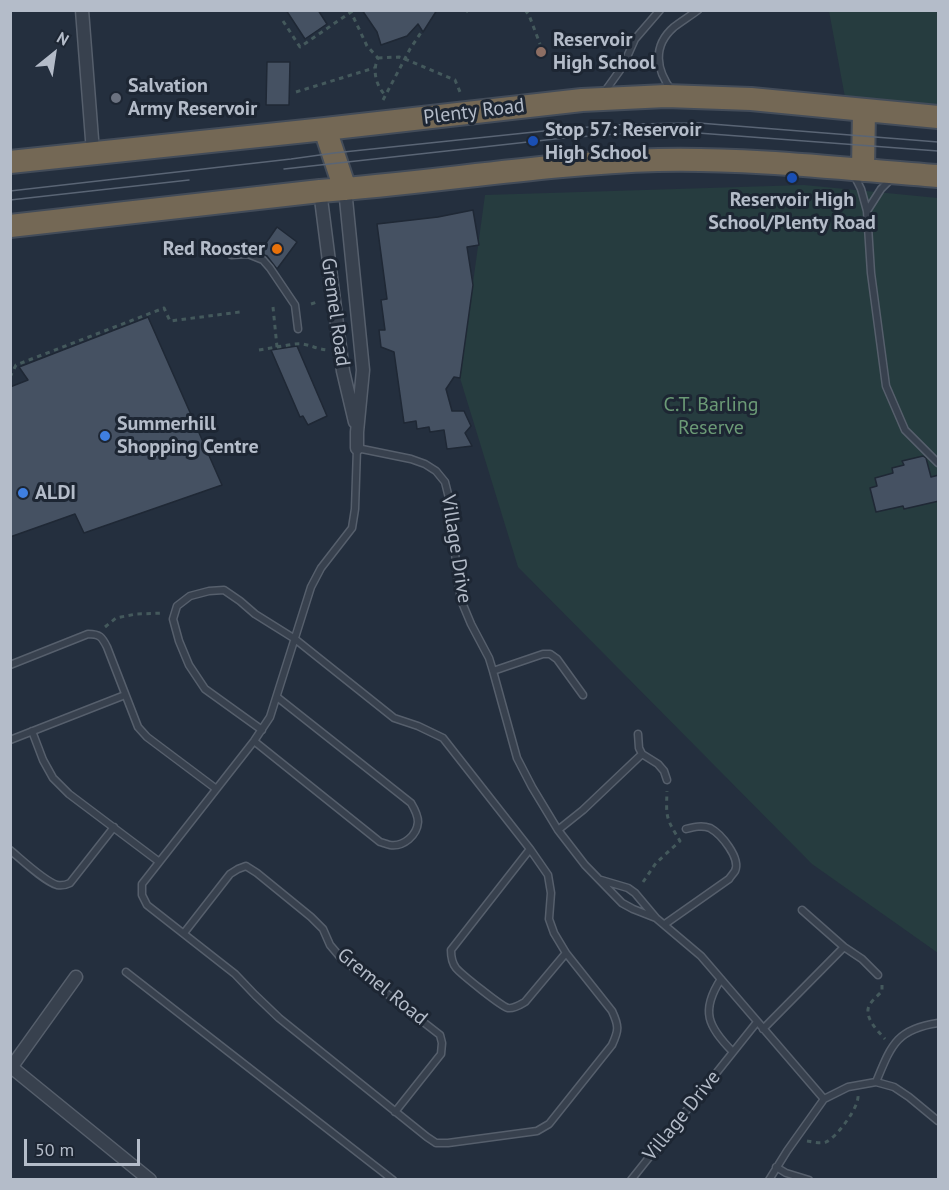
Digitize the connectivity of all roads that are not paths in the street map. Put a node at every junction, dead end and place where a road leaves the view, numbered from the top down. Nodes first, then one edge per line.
1 (82, 10) edge
2 (660, 10) edge
3 (698, 10) edge
4 (676, 96) junction
5 (599, 99) junction
6 (864, 110) junction
7 (939, 117) edge
8 (325, 129) junction
9 (93, 152) junction
10 (10, 162) edge
11 (857, 170) junction
12 (895, 173) junction
13 (939, 176) edge
14 (345, 189) junction
15 (320, 191) junction
16 (867, 211) junction
17 (10, 226) edge
18 (231, 255) dead end
19 (298, 329) dead end
20 (357, 432) junction
21 (357, 448) junction
22 (939, 463) edge
23 (295, 639) junction
24 (10, 664) edge
25 (493, 671) junction
26 (125, 695) junction
27 (583, 695) dead end
28 (277, 697) junction
29 (262, 729) junction
30 (32, 731) junction
31 (638, 734) dead end
32 (10, 740) edge
33 (254, 741) junction
34 (642, 754) junction
35 (668, 780) road end
36 (215, 788) junction
37 (114, 827) junction
38 (686, 829) dead end
39 (558, 830) junction
40 (530, 849) junction
41 (10, 850) edge
42 (158, 861) junction
43 (598, 879) junction
44 (802, 910) dead end
45 (656, 918) junction
46 (665, 924) junction
47 (184, 933) junction
48 (844, 947) junction
49 (566, 953) junction
50 (126, 972) dead end
51 (878, 975) road end
52 (76, 977) dead end
53 (720, 979) junction
54 (757, 1022) junction
55 (939, 1023) edge
56 (763, 1029) junction
57 (733, 1052) junction
58 (11, 1068) edge
59 (876, 1082) junction
60 (824, 1100) junction
61 (395, 1112) junction
62 (939, 1121) edge
63 (776, 1167) junction
64 (150, 1179) edge
65 (393, 1179) edge
66 (631, 1179) edge
67 (769, 1179) edge
68 (809, 1179) edge

1 - 9 street
2 - 5 lane
3 - 4 lane
4 - 5 highway, Plenty Road
4 - 6 highway, Plenty Road
5 - 8 highway, Plenty Road
6 - 7 highway, Plenty Road
6 - 11 highway
8 - 9 highway, Plenty Road
8 - 14 highway
8 - 15 highway
9 - 10 highway, Plenty Road
11 - 12 highway
11 - 14 highway
11 - 16 lane
12 - 13 highway
12 - 16 lane
14 - 15 highway
14 - 20 street, Gremel Road
15 - 17 highway
15 - 20 street, Gremel Road
16 - 22 lane
18 - 19 lane
20 - 21 street, Gremel Road
21 - 23 lane, Gremel Road
21 - 25 lane, Village Drive
23 - 28 lane, Gremel Road
23 - 29 lane, Gremel Road
23 - 40 lane, Gremel Road
24 - 26 lane
25 - 27 lane
25 - 39 lane, Village Drive
26 - 30 lane
26 - 36 lane
28 - 29 lane, Gremel Road
28 - 33 lane
29 - 33 lane, Gremel Road
30 - 32 lane
30 - 37 lane
31 - 34 lane
33 - 36 lane, Gremel Road
34 - 35 lane
34 - 39 lane
36 - 42 lane, Gremel Road
37 - 41 lane
37 - 42 lane
38 - 46 lane
39 - 43 lane, Village Drive
40 - 49 lane, Gremel Road
40 - 49 lane
42 - 47 lane, Gremel Road
43 - 45 lane, Village Drive
43 - 45 lane, Village Drive
44 - 48 lane
45 - 46 lane, Village Drive
46 - 53 lane, Village Drive
47 - 61 lane, Gremel Road
47 - 61 lane, Gremel Road
48 - 51 lane
48 - 56 lane
49 - 61 lane, Gremel Road
50 - 65 lane
52 - 58 street
53 - 54 lane, Village Drive
53 - 57 lane, Village Drive
54 - 56 lane, Village Drive
54 - 57 lane, Village Drive
55 - 59 lane
56 - 60 lane, Village Drive
57 - 66 lane, Village Drive
58 - 64 street
59 - 60 lane
59 - 62 lane
60 - 63 lane
63 - 67 lane
63 - 68 lane

